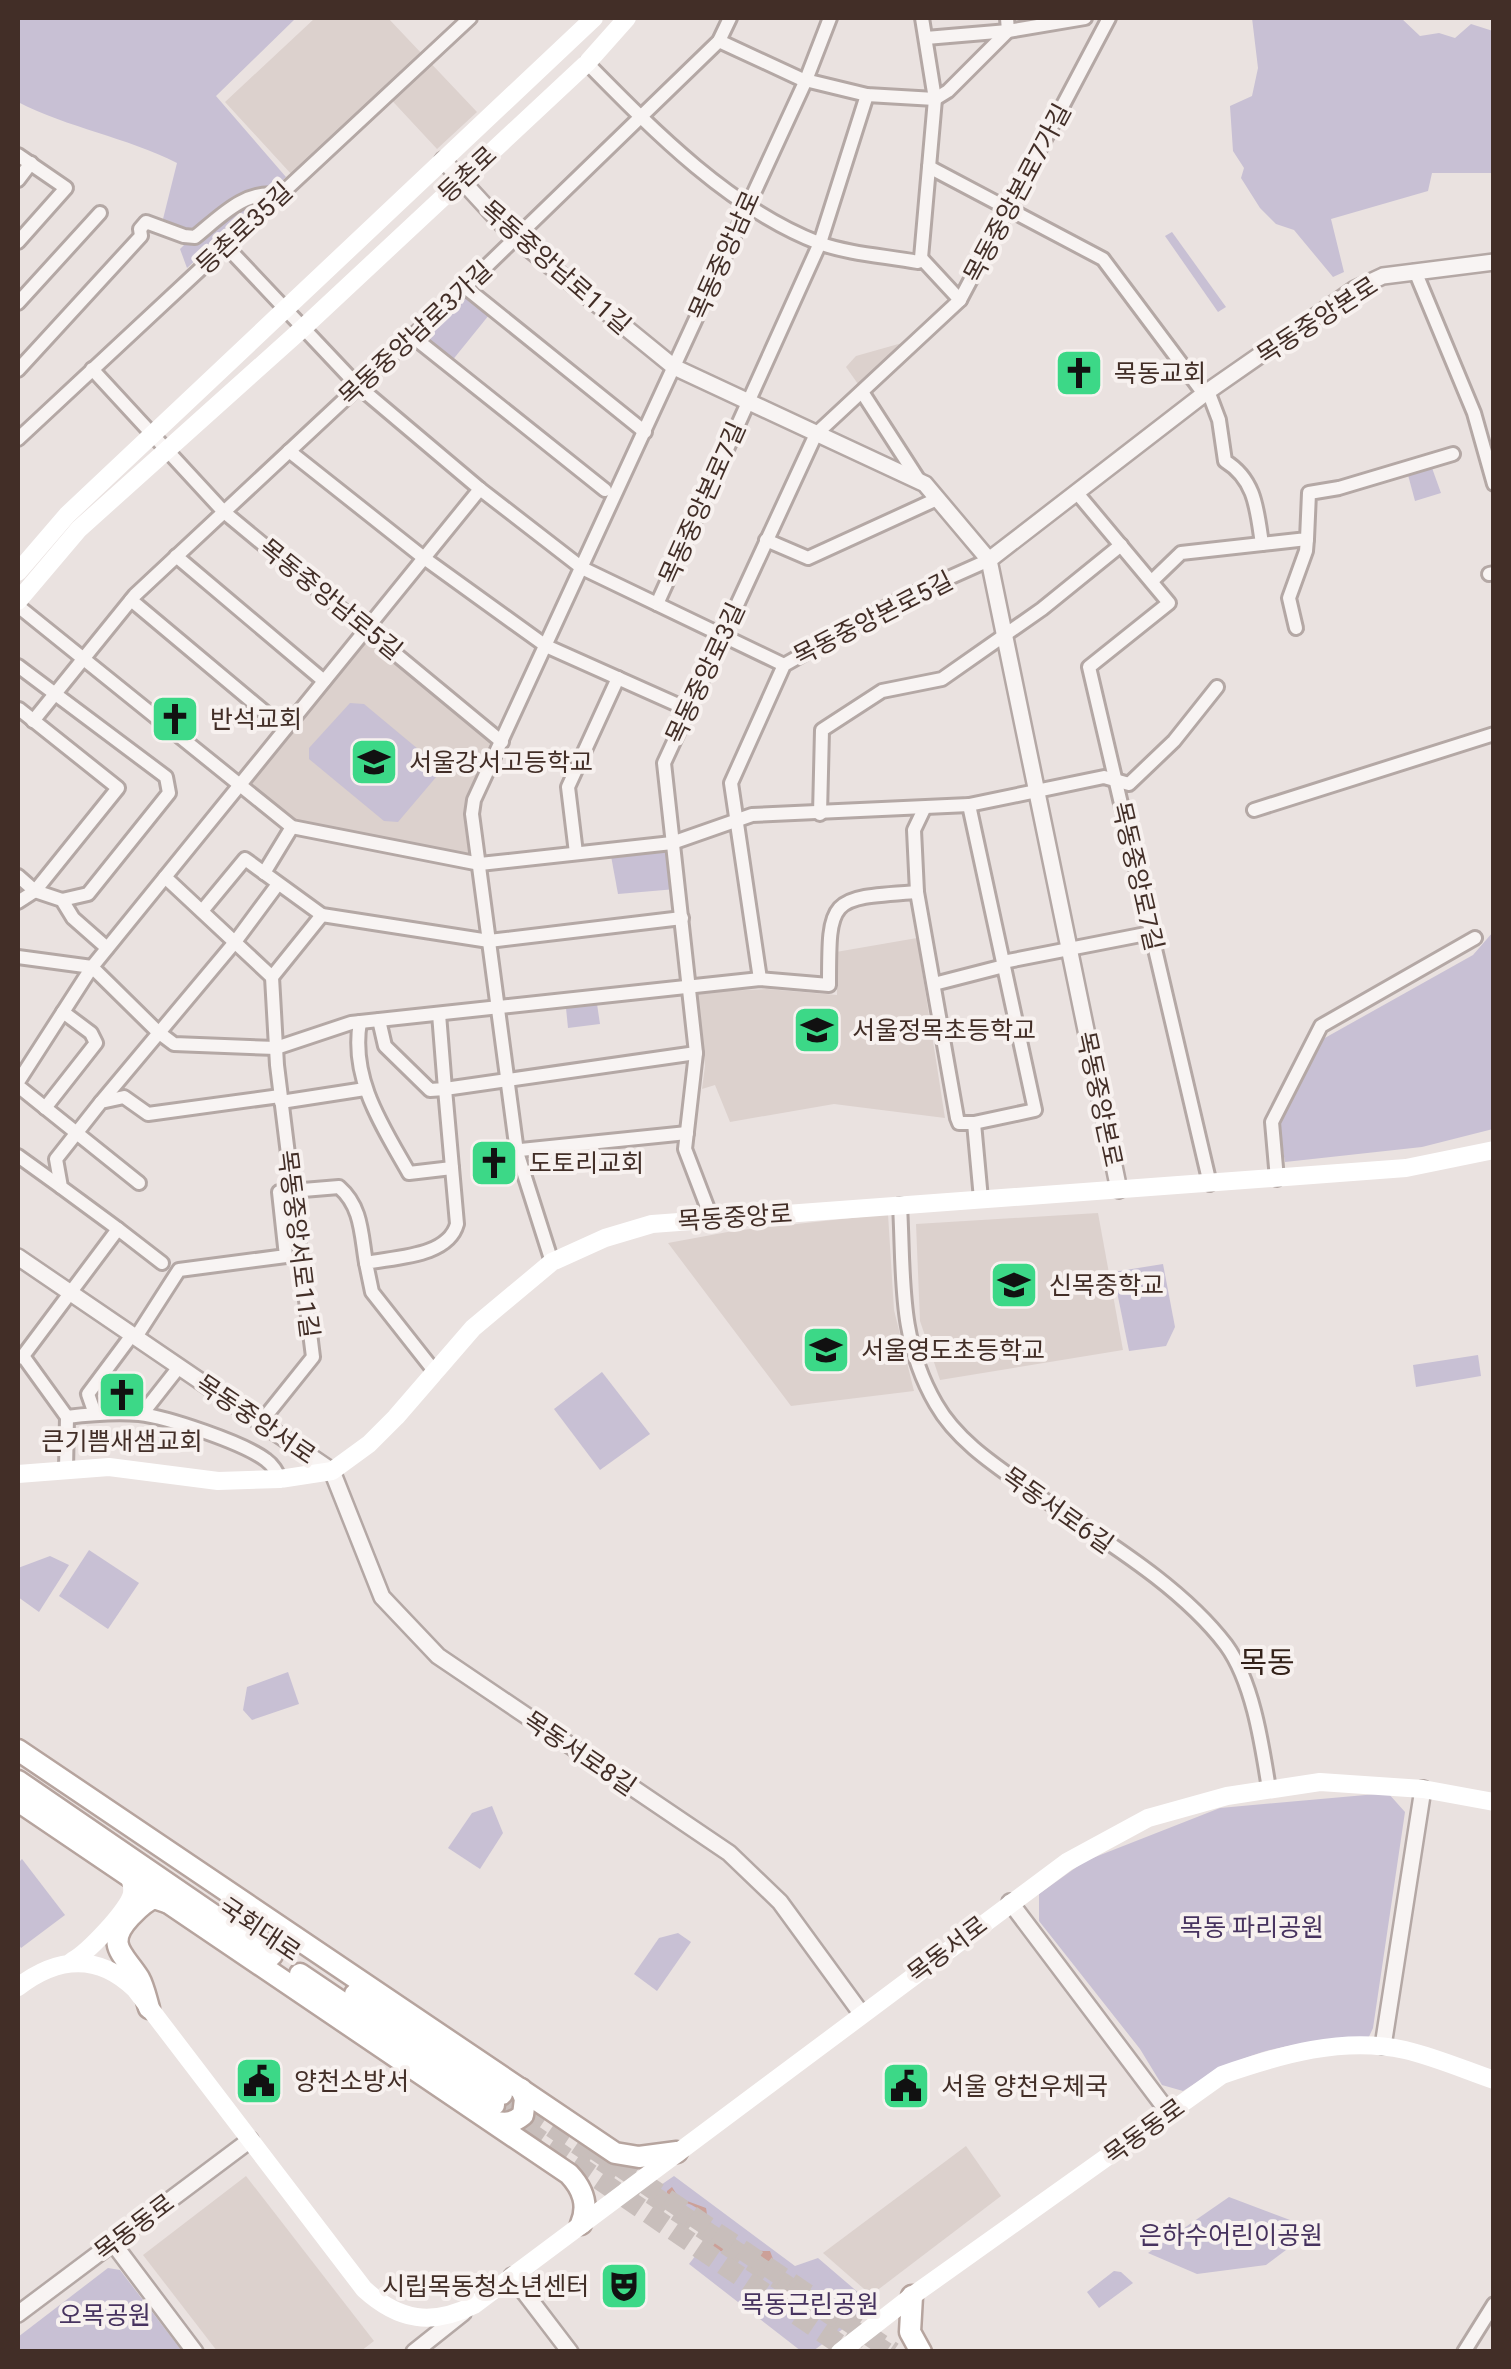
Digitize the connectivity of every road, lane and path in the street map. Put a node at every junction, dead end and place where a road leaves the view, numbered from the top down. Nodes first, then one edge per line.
1 (470, 18) edge
2 (594, 18) edge
3 (628, 18) edge
4 (730, 18) edge
5 (830, 18) edge
6 (922, 18) edge
7 (1085, 18) edge
8 (1109, 18) edge
9 (1008, 24) edge
10 (926, 38) junction
11 (719, 41) junction
12 (587, 63) junction
13 (806, 80) junction
14 (866, 95) junction
15 (935, 99) junction
16 (640, 117) junction
17 (18, 155) edge
18 (442, 160) junction
19 (31, 163) junction
20 (929, 168) junction
21 (18, 180) edge
22 (459, 181) junction
23 (279, 195) junction
24 (746, 206) junction
25 (1008, 208) junction
26 (100, 214) dead end
27 (516, 238) junction
28 (18, 242) edge
29 (820, 243) junction
30 (226, 245) junction
31 (921, 258) junction
32 (1494, 262) edge
33 (1414, 270) junction
34 (465, 287) junction
35 (960, 300) junction
36 (18, 302) edge
37 (284, 310) junction
38 (303, 328) junction
39 (412, 336) junction
40 (674, 367) junction
41 (92, 369) junction
42 (18, 370) edge
43 (358, 386) junction
44 (862, 392) junction
45 (1206, 392) junction
46 (747, 401) junction
47 (644, 432) junction
48 (816, 434) junction
49 (151, 436) junction
50 (18, 439) edge
51 (166, 451) junction
52 (288, 451) junction
53 (1454, 454) dead end
54 (1493, 479) edge
55 (920, 482) junction
56 (480, 489) junction
57 (605, 490) dead end
58 (1077, 493) junction
59 (937, 499) junction
60 (224, 512) junction
61 (766, 540) junction
62 (1306, 540) junction
63 (1262, 544) junction
64 (1121, 545) junction
65 (176, 556) junction
66 (424, 558) junction
67 (988, 560) junction
68 (582, 568) junction
69 (18, 572) edge
70 (1152, 581) junction
71 (132, 600) junction
72 (18, 604) edge
73 (657, 604) junction
74 (367, 628) junction
75 (1296, 628) dead end
76 (722, 634) junction
77 (1006, 635) junction
78 (546, 646) junction
79 (83, 657) junction
80 (784, 665) junction
81 (18, 666) edge
82 (618, 678) junction
83 (324, 681) junction
84 (1216, 687) dead end
85 (54, 694) junction
86 (687, 709) junction
87 (18, 711) edge
88 (33, 720) junction
89 (285, 730) junction
90 (1494, 734) edge
91 (502, 742) junction
92 (1116, 782) junction
93 (240, 784) junction
94 (1036, 792) junction
95 (969, 805) junction
96 (924, 809) junction
97 (1254, 810) dead end
98 (820, 814) junction
99 (738, 819) junction
100 (292, 827) junction
101 (675, 842) junction
102 (576, 853) junction
103 (480, 864) junction
104 (264, 874) junction
105 (18, 876) edge
106 (165, 877) junction
107 (278, 884) junction
108 (35, 890) junction
109 (917, 892) junction
110 (62, 900) junction
111 (18, 902) edge
112 (202, 911) junction
113 (322, 915) junction
114 (682, 918) junction
115 (1151, 933) junction
116 (1476, 938) dead end
117 (489, 941) junction
118 (235, 942) junction
119 (107, 948) junction
120 (1069, 950) junction
121 (18, 958) edge
122 (1004, 964) junction
123 (92, 967) junction
124 (272, 976) junction
125 (760, 979) junction
126 (934, 984) junction
127 (688, 986) junction
128 (497, 1007) junction
129 (63, 1012) junction
130 (439, 1014) junction
131 (379, 1020) junction
132 (360, 1022) junction
133 (158, 1032) junction
134 (276, 1048) junction
135 (696, 1053) junction
136 (23, 1063) edge
137 (507, 1081) junction
138 (18, 1084) edge
139 (365, 1089) junction
140 (445, 1089) junction
141 (281, 1099) junction
142 (102, 1102) junction
143 (45, 1108) junction
144 (974, 1123) junction
145 (77, 1133) junction
146 (687, 1133) junction
147 (1494, 1150) edge
148 (516, 1152) junction
149 (492, 1153) dead end
150 (18, 1156) edge
151 (452, 1168) junction
152 (1277, 1179) junction
153 (139, 1183) dead end
154 (1210, 1184) junction
155 (62, 1187) junction
156 (1118, 1190) junction
157 (292, 1192) junction
158 (981, 1199) junction
159 (900, 1205) junction
160 (711, 1217) junction
161 (118, 1230) junction
162 (18, 1257) edge
163 (552, 1262) junction
164 (162, 1263) dead end
165 (366, 1263) junction
166 (70, 1292) junction
167 (134, 1336) junction
168 (20, 1357) edge
169 (179, 1366) junction
170 (435, 1372) junction
171 (95, 1414) junction
172 (142, 1414) junction
173 (67, 1417) junction
174 (262, 1422) junction
175 (66, 1470) junction
176 (332, 1471) junction
177 (18, 1474) edge
178 (280, 1479) junction
179 (18, 1750) edge
180 (18, 1764) edge
181 (18, 1781) edge
182 (1422, 1789) junction
183 (1269, 1790) junction
184 (18, 1800) edge
185 (1494, 1802) edge
186 (130, 1876) junction
187 (1010, 1902) junction
188 (169, 1903) junction
189 (69, 1962) junction
190 (18, 1986) edge
191 (149, 2008) junction
192 (861, 2013) junction
193 (1383, 2046) junction
194 (1494, 2080) edge
195 (502, 2102) junction
196 (1169, 2113) junction
197 (250, 2140) junction
198 (676, 2152) junction
199 (581, 2224) junction
200 (113, 2243) junction
201 (512, 2276) junction
202 (912, 2296) junction
203 (1494, 2304) edge
204 (474, 2305) junction
205 (19, 2310) edge
206 (195, 2352) edge
207 (414, 2352) edge
208 (570, 2352) edge
209 (840, 2352) edge
210 (921, 2352) edge
211 (1464, 2352) edge

1 - 23 street, 등촌로35길
2 - 18 main road, 등촌로
3 - 12 main road, 등촌로
4 - 11 street, 목동중앙남로3가길
5 - 13 street, 목동중앙남로
6 - 10 street
7 - 9 street
8 - 25 street, 목동중앙본로7가길
9 - 10 street
9 - 15 street
10 - 15 street
11 - 13 street
11 - 16 street, 목동중앙남로3가길
12 - 16 street
12 - 22 main road, 등촌로
13 - 14 street
13 - 24 street, 목동중앙남로
14 - 15 street
14 - 29 street, 목동중앙본로7길
15 - 20 street
16 - 24 street
16 - 27 street, 목동중앙남로3가길
17 - 19 street
18 - 22 street, 목동중앙남로11길
18 - 37 main road, 등촌로
19 - 21 street
19 - 28 street
20 - 25 street
20 - 31 street
22 - 27 street, 목동중앙남로11길
22 - 38 main road, 등촌로
23 - 30 street, 등촌로35길
23 - 42 street
24 - 29 street
24 - 40 street, 목동중앙남로
25 - 35 street, 목동중앙본로7가길
25 - 45 street
26 - 36 street
27 - 34 street, 목동중앙남로3가길
27 - 40 street, 목동중앙남로11길
29 - 31 street
29 - 46 street, 목동중앙본로7길
30 - 37 street
30 - 41 street, 등촌로35길
31 - 35 street
32 - 33 street, 목동중앙본로
33 - 45 street, 목동중앙본로
33 - 54 street
34 - 39 street, 목동중앙남로3가길
34 - 47 street
35 - 44 street, 목동중앙본로7가길
37 - 38 street
37 - 49 main road, 등촌로
38 - 43 street
38 - 51 main road, 등촌로
39 - 43 street, 목동중앙남로3가길
39 - 57 street
40 - 46 street, 목동중앙본로7길
40 - 47 street, 목동중앙남로
41 - 49 street
41 - 50 street, 등촌로35길
43 - 52 street, 목동중앙남로3가길
43 - 56 street
44 - 48 street, 목동중앙본로7가길
44 - 55 street, 목동중앙본로7길
45 - 58 street, 목동중앙본로
45 - 63 street
46 - 48 street, 목동중앙본로7길
46 - 73 street, 목동중앙본로7길
47 - 68 street, 목동중앙남로
48 - 55 street, 목동중앙본로7길
48 - 61 street, 목동중앙로3길
49 - 51 street
49 - 69 main road, 등촌로
51 - 60 street, 목동중앙남로5길
51 - 72 main road, 등촌로
52 - 60 street, 목동중앙남로3가길
52 - 66 street
53 - 62 street
55 - 59 street, 목동중앙본로7길
56 - 66 street
56 - 68 street
58 - 64 street
58 - 67 street, 목동중앙본로
59 - 61 street
59 - 67 street, 목동중앙본로7길
60 - 65 street, 목동중앙남로3가길
60 - 74 street, 목동중앙남로5길
61 - 76 street, 목동중앙로3길
62 - 63 street
62 - 75 street
63 - 70 street
64 - 70 street
64 - 77 street
65 - 71 street, 목동중앙남로3가길
65 - 83 street
66 - 74 street
66 - 78 street
67 - 77 street, 목동중앙본로
67 - 80 street, 목동중앙본로5길
68 - 73 street
68 - 78 street, 목동중앙남로
70 - 92 street, 목동중앙로7길
71 - 79 street, 목동중앙남로3가길
71 - 89 street
72 - 79 street
73 - 76 street
74 - 83 street
74 - 91 street, 목동중앙남로5길
76 - 80 street
76 - 86 street, 목동중앙로3길
77 - 94 street, 목동중앙본로
77 - 98 street
78 - 82 street
78 - 91 street, 목동중앙남로
79 - 85 street, 목동중앙남로3가길
79 - 93 street
80 - 99 street, 목동중앙본로5길
81 - 85 street
82 - 86 street
82 - 102 street
83 - 89 street
84 - 92 street
85 - 88 street, 목동중앙남로3가길
85 - 110 street
86 - 101 street, 목동중앙로3길
87 - 88 street
88 - 108 street
89 - 93 street
90 - 97 street
91 - 103 street, 목동중앙남로
92 - 94 street
92 - 115 street, 목동중앙로7길
93 - 100 street
93 - 106 street
94 - 95 street
94 - 120 street, 목동중앙본로
95 - 96 street
95 - 122 street
96 - 98 street
96 - 109 street
98 - 99 street
99 - 101 street
99 - 125 street, 목동중앙본로5길
100 - 103 street
100 - 104 street
101 - 102 street
101 - 114 street, 목동중앙로3길
102 - 103 street
103 - 117 street, 목동중앙남로
104 - 107 street
104 - 112 street
105 - 108 street
106 - 112 street
106 - 119 street
107 - 113 street
107 - 118 street
108 - 110 street
108 - 111 street
109 - 125 street
109 - 126 street
110 - 119 street
112 - 118 street
113 - 117 street
113 - 124 street
114 - 117 street
114 - 127 street, 목동중앙로3길
115 - 120 street
115 - 154 street, 목동중앙로7길
116 - 152 street
117 - 128 street, 목동중앙남로
118 - 124 street
118 - 133 street
119 - 123 street
120 - 122 street
120 - 156 street, 목동중앙본로
121 - 123 street
122 - 126 street
122 - 144 street
123 - 129 street
123 - 133 street
124 - 134 street, 목동중앙서로11길
125 - 127 street
126 - 144 street
127 - 128 street
127 - 135 street, 목동중앙로3길
128 - 130 street
128 - 137 street, 목동중앙남로
129 - 136 street
129 - 143 street
130 - 131 street
130 - 140 street
131 - 132 street
131 - 140 street
132 - 134 street
132 - 139 street
133 - 134 street
133 - 142 street
134 - 141 street, 목동중앙서로11길
135 - 137 street
135 - 146 street, 목동중앙로3길
136 - 138 street
137 - 140 street
137 - 148 street, 목동중앙남로
138 - 143 street
139 - 141 street
139 - 151 street
140 - 151 street
141 - 142 street
141 - 157 street, 목동중앙서로11길
142 - 145 street
143 - 145 street
144 - 158 street
145 - 153 street
145 - 155 street
146 - 148 street
146 - 160 street, 목동중앙로3길
147 - 152 main road, 목동중앙로
148 - 149 street
148 - 163 street, 목동중앙남로
150 - 155 street
151 - 165 street
152 - 154 main road, 목동중앙로
154 - 156 main road, 목동중앙로
155 - 161 street
156 - 158 main road, 목동중앙로
157 - 165 street
157 - 167 street
157 - 174 street, 목동중앙서로11길
158 - 159 main road, 목동중앙로
159 - 160 main road, 목동중앙로
159 - 183 street, 목동서로6길
160 - 163 main road, 목동중앙로
161 - 164 street
161 - 166 street
162 - 166 street, 목동중앙서로
163 - 170 main road, 목동중앙로
165 - 170 street
166 - 167 street, 목동중앙서로
166 - 168 street
167 - 169 street, 목동중앙서로
167 - 171 street
168 - 173 street
169 - 172 street, 목동중앙서로
169 - 174 street, 목동중앙서로
170 - 176 main road, 목동중앙로
171 - 172 street, 목동중앙서로
171 - 173 street, 목동중앙서로
172 - 178 street, 목동중앙서로
173 - 175 street
174 - 176 street, 목동중앙서로
175 - 177 main road, 목동중앙로
175 - 178 main road, 목동중앙로
176 - 178 main road, 목동중앙로
176 - 192 street, 목동서로8길
179 - 195 main road
180 - 195 main road, 국회대로
181 - 195 main road, 국회대로
182 - 183 main road, 목동서로
182 - 185 main road, 목동서로
182 - 193 street
183 - 187 main road, 목동서로
184 - 186 main road
186 - 188 main road
186 - 189 main road
187 - 192 main road, 목동서로
187 - 196 street
188 - 191 main road
188 - 195 main road
189 - 190 main road
189 - 191 main road, 목동서로
191 - 197 main road, 목동서로
192 - 198 main road, 목동서로
193 - 194 main road, 목동동로
193 - 196 main road, 목동동로
195 - 198 main road
195 - 199 main road
196 - 202 main road, 목동동로
197 - 200 street, 목동동로
197 - 204 main road, 목동서로
198 - 199 main road, 목동서로
199 - 201 main road, 목동서로
200 - 205 street, 목동동로
200 - 206 street
201 - 204 main road, 목동서로
201 - 208 street
202 - 209 main road, 목동동로
202 - 210 main road
203 - 211 street
204 - 207 street, 목동서로

